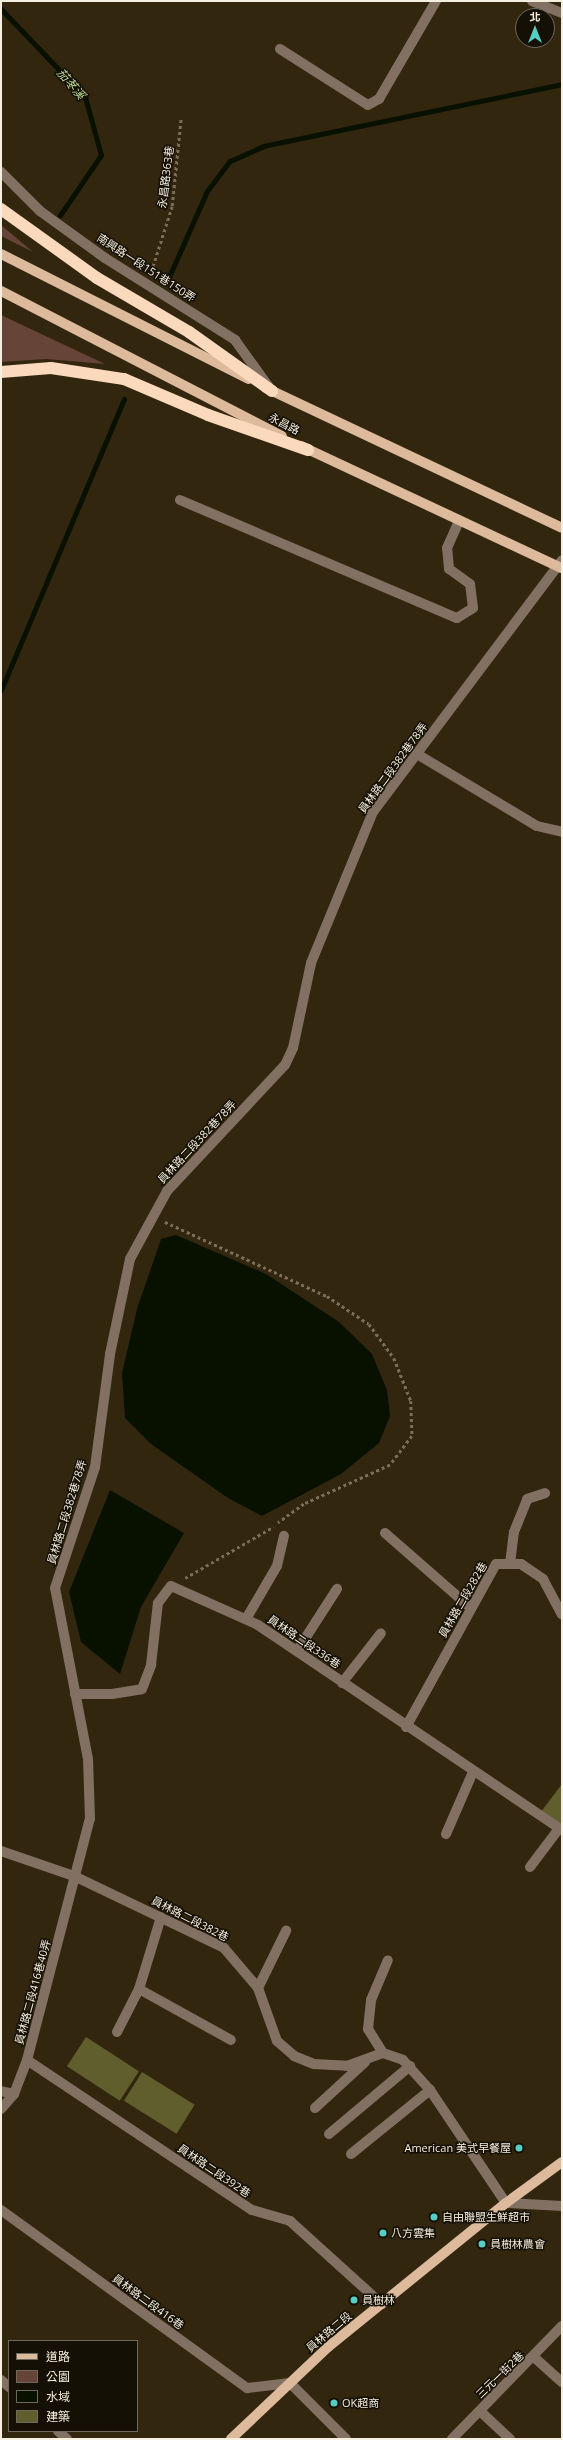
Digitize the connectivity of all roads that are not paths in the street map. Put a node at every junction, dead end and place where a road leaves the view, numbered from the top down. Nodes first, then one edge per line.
1 (436, 1) edge
2 (532, 1) edge
3 (562, 13) edge
4 (280, 49) dead end
5 (1, 172) edge
6 (1, 209) edge
7 (1, 254) edge
8 (1, 291) edge
9 (1, 372) edge
10 (272, 391) junction
11 (308, 450) junction
12 (180, 500) dead end
13 (459, 522) junction
14 (562, 528) edge
15 (561, 565) edge
16 (417, 754) junction
17 (562, 832) edge
18 (545, 1493) dead end
19 (385, 1532) dead end
20 (284, 1536) dead end
21 (510, 1564) junction
22 (337, 1589) dead end
23 (471, 1608) junction
24 (562, 1614) edge
25 (246, 1619) junction
26 (381, 1633) dead end
27 (296, 1651) junction
28 (342, 1682) junction
29 (75, 1694) junction
30 (406, 1727) junction
31 (473, 1772) junction
32 (560, 1830) edge
33 (446, 1834) dead end
34 (1, 1851) edge
35 (530, 1867) dead end
36 (74, 1876) junction
37 (161, 1917) junction
38 (286, 1931) dead end
39 (388, 1960) dead end
40 (258, 1988) junction
41 (139, 1989) junction
42 (117, 2032) dead end
43 (231, 2040) dead end
44 (383, 2053) junction
45 (27, 2060) junction
46 (366, 2061) junction
47 (410, 2066) junction
48 (430, 2090) junction
49 (1, 2091) edge
50 (14, 2094) junction
51 (315, 2108) dead end
52 (1, 2109) edge
53 (329, 2134) dead end
54 (351, 2154) dead end
55 (562, 2162) edge
56 (506, 2203) junction
57 (562, 2206) edge
58 (1, 2210) edge
59 (382, 2304) junction
60 (562, 2326) edge
61 (535, 2358) junction
62 (562, 2382) edge
63 (290, 2383) junction
64 (480, 2411) junction
65 (59, 2432) edge
66 (67, 2439) edge
67 (231, 2439) edge
68 (346, 2439) edge
69 (452, 2439) edge
70 (510, 2439) edge

1 - 4 street
2 - 3 street
5 - 10 street, 南興路一段151巷150弄
6 - 10 highway
7 - 10 main road
8 - 11 main road, 永昌路
9 - 11 highway
10 - 14 main road
11 - 13 main road, 永昌路
12 - 13 street
13 - 15 main road, 永昌路
15 - 16 street, 員林路二段382巷78弄
16 - 17 street
16 - 29 street, 員林路二段382巷78弄
18 - 21 street
19 - 23 street
20 - 25 street
21 - 23 street, 員林路二段282巷
21 - 24 street
22 - 27 street
23 - 30 street, 員林路二段282巷
25 - 27 street, 員林路二段336巷
25 - 29 street, 員林路二段336巷
26 - 28 street
27 - 28 street, 員林路二段336巷
28 - 30 street, 員林路二段336巷
29 - 36 street, 員林路二段382巷78弄
30 - 31 street, 員林路二段336巷
31 - 32 street, 員林路二段336巷
31 - 33 street
32 - 35 street
34 - 36 street, 員林路二段382巷
36 - 37 street, 員林路二段382巷
36 - 45 street, 員林路二段416巷40弄
37 - 40 street, 員林路二段382巷
37 - 41 street
38 - 40 street
39 - 44 street
40 - 46 street, 員林路二段382巷
41 - 42 street
41 - 43 street
44 - 46 street, 員林路二段382巷
44 - 47 street
45 - 50 street, 員林路二段416巷40弄
45 - 59 street, 員林路二段392巷
46 - 51 street
47 - 48 street
47 - 53 street
48 - 54 street
48 - 56 street
49 - 50 street
50 - 52 street, 員林路二段416巷40弄
55 - 56 main road, 員林路二段
56 - 57 street
56 - 59 main road, 員林路二段
58 - 63 street, 員林路二段416巷
59 - 63 main road, 員林路二段
60 - 61 street, 三元一街2巷
61 - 62 street
61 - 64 street, 三元一街2巷
63 - 67 main road, 員林路二段
63 - 68 street
64 - 69 street, 三元一街2巷
64 - 70 street
65 - 66 street

